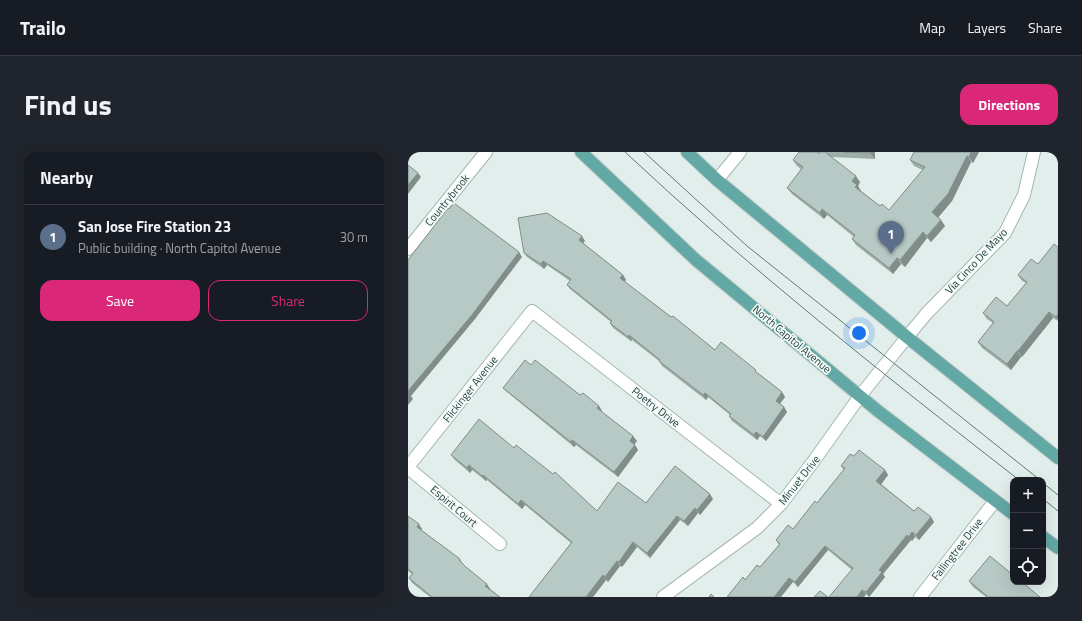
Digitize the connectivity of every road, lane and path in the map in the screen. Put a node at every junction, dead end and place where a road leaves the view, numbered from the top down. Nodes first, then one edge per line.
1 (486, 152) edge
2 (581, 152) edge
3 (687, 152) edge
4 (740, 152) edge
5 (1034, 152) edge
6 (717, 180) junction
7 (408, 249) edge
8 (532, 311) joint
9 (907, 336) junction
10 (860, 396) junction
11 (1058, 458) edge
12 (408, 468) edge
13 (995, 501) junction
14 (781, 504) junction
15 (1012, 513) edge
16 (1046, 539) edge
17 (500, 544) dead end
18 (1058, 548) edge
19 (663, 597) edge
20 (920, 597) edge

1 - 7 street, Countrybrook
2 - 10 main road, North Capitol Avenue
3 - 6 main road
4 - 6 street
5 - 9 street, Via Cinco De Mayo
6 - 9 main road
8 - 12 street, Flickinger Avenue
8 - 14 street, Poetry Drive
9 - 10 street, Minuet Drive
9 - 11 main road
10 - 13 main road, North Capitol Avenue
10 - 14 street, Minuet Drive
12 - 17 street, Espirit Court
13 - 15 main road, North Capitol Avenue
13 - 20 street, Fallingtree Drive
14 - 19 street, Minuet Drive
16 - 18 main road

